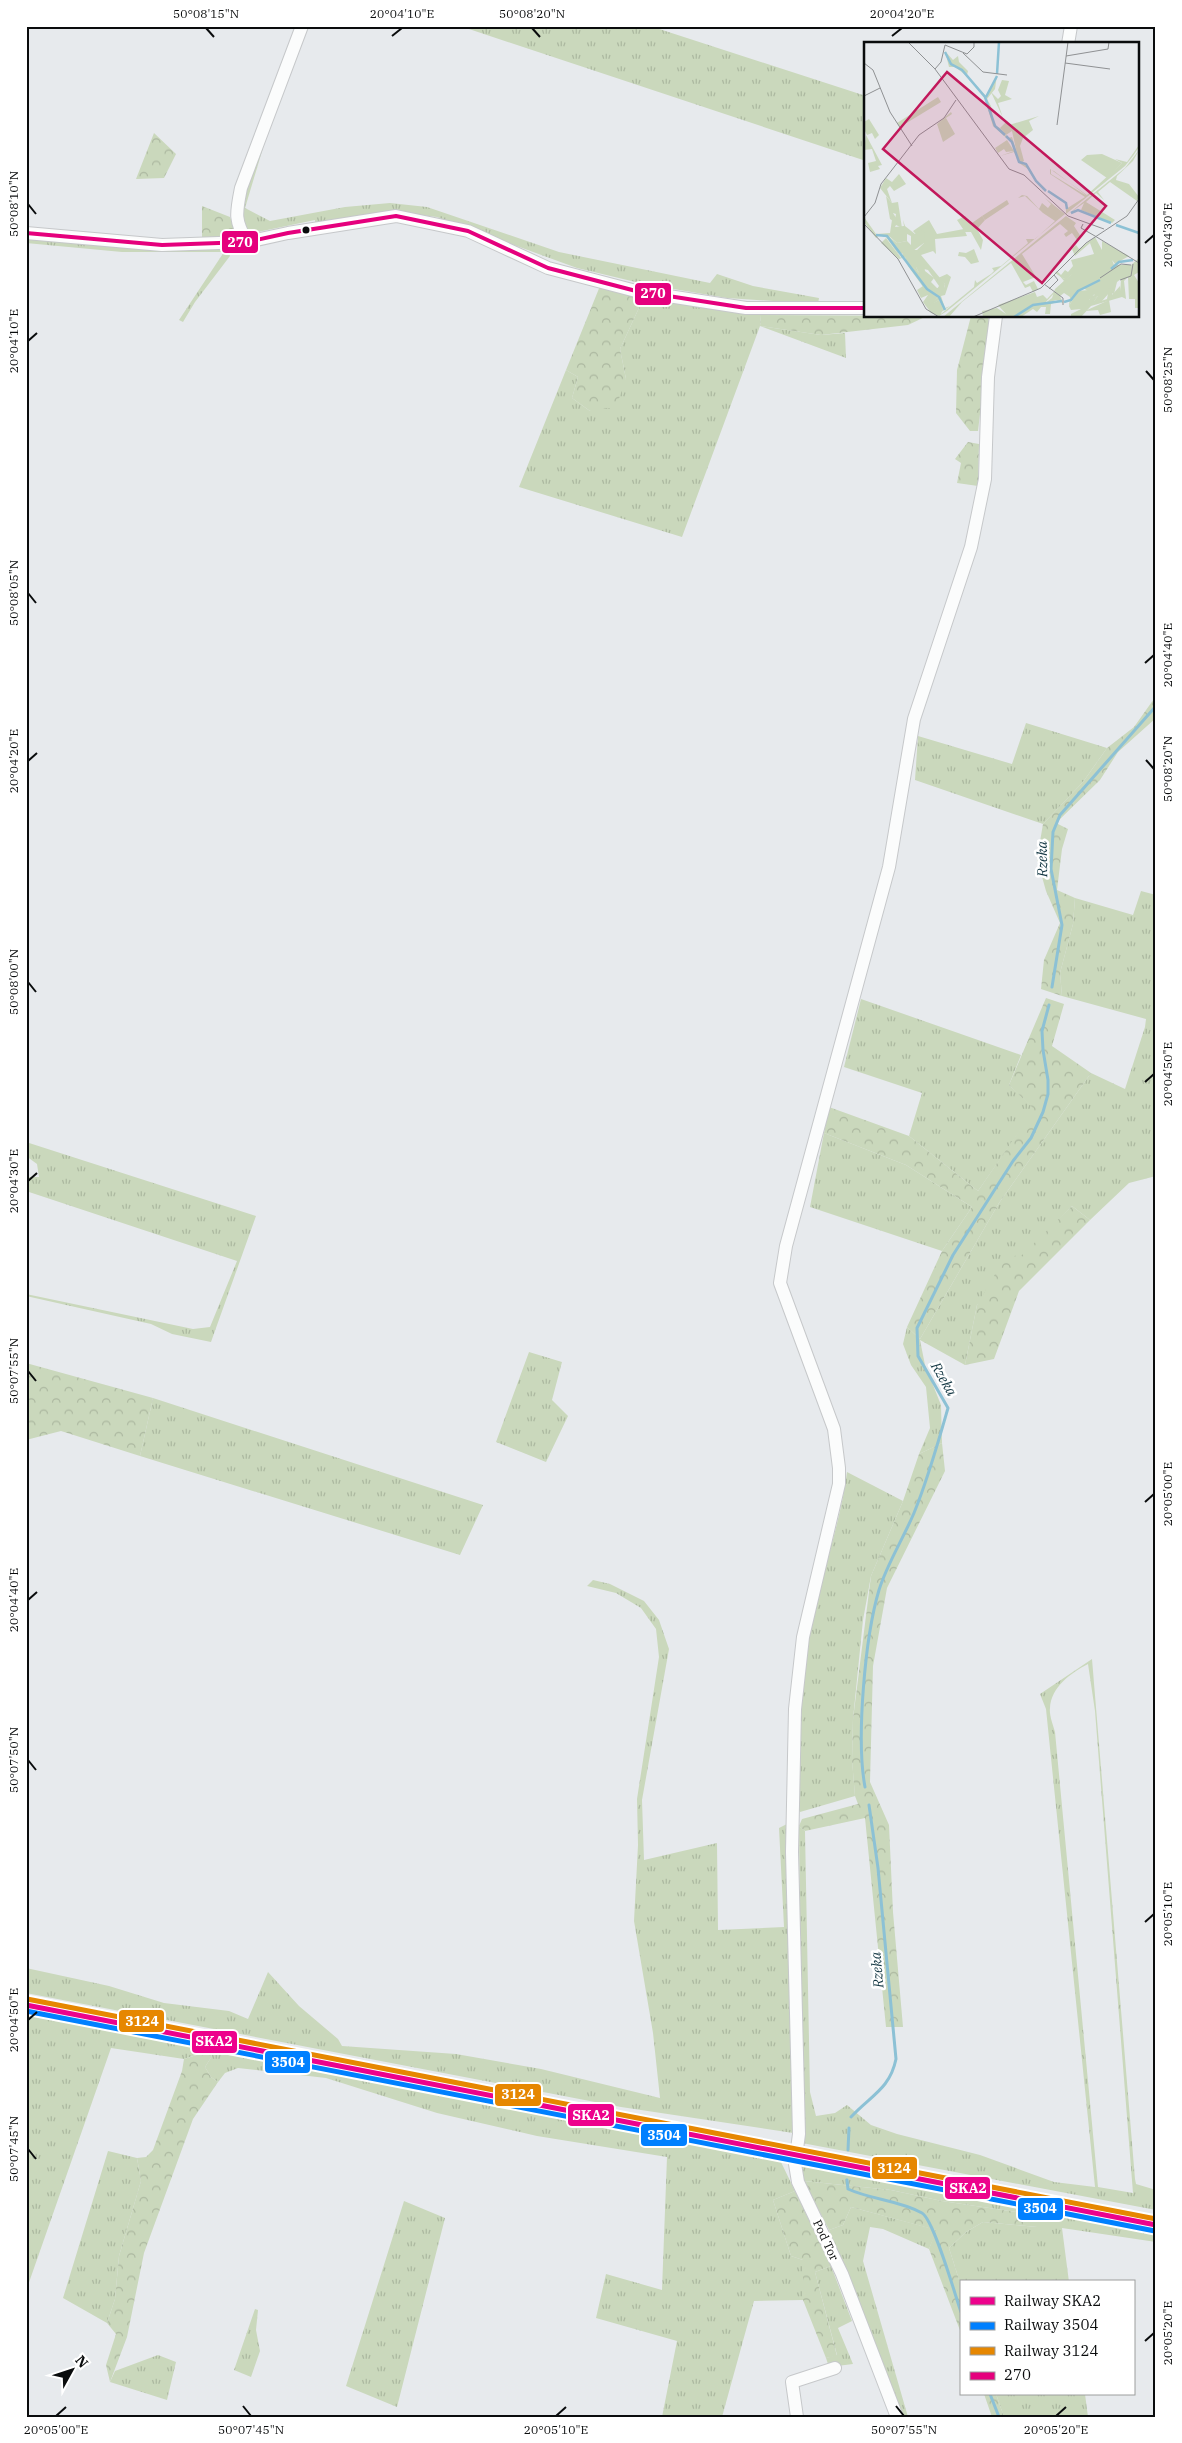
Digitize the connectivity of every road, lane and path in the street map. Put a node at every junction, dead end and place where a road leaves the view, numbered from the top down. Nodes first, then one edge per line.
1 (302, 26) edge
2 (1071, 26) edge
3 (1068, 42) edge
4 (26, 233) edge
5 (247, 242) junction
6 (864, 308) edge
7 (996, 318) edge
8 (835, 2368) dead end
9 (797, 2417) edge
10 (897, 2417) edge

1 - 5 street
2 - 3 street
4 - 5 street
5 - 6 street
7 - 10 street, Pod Tor
8 - 9 street

